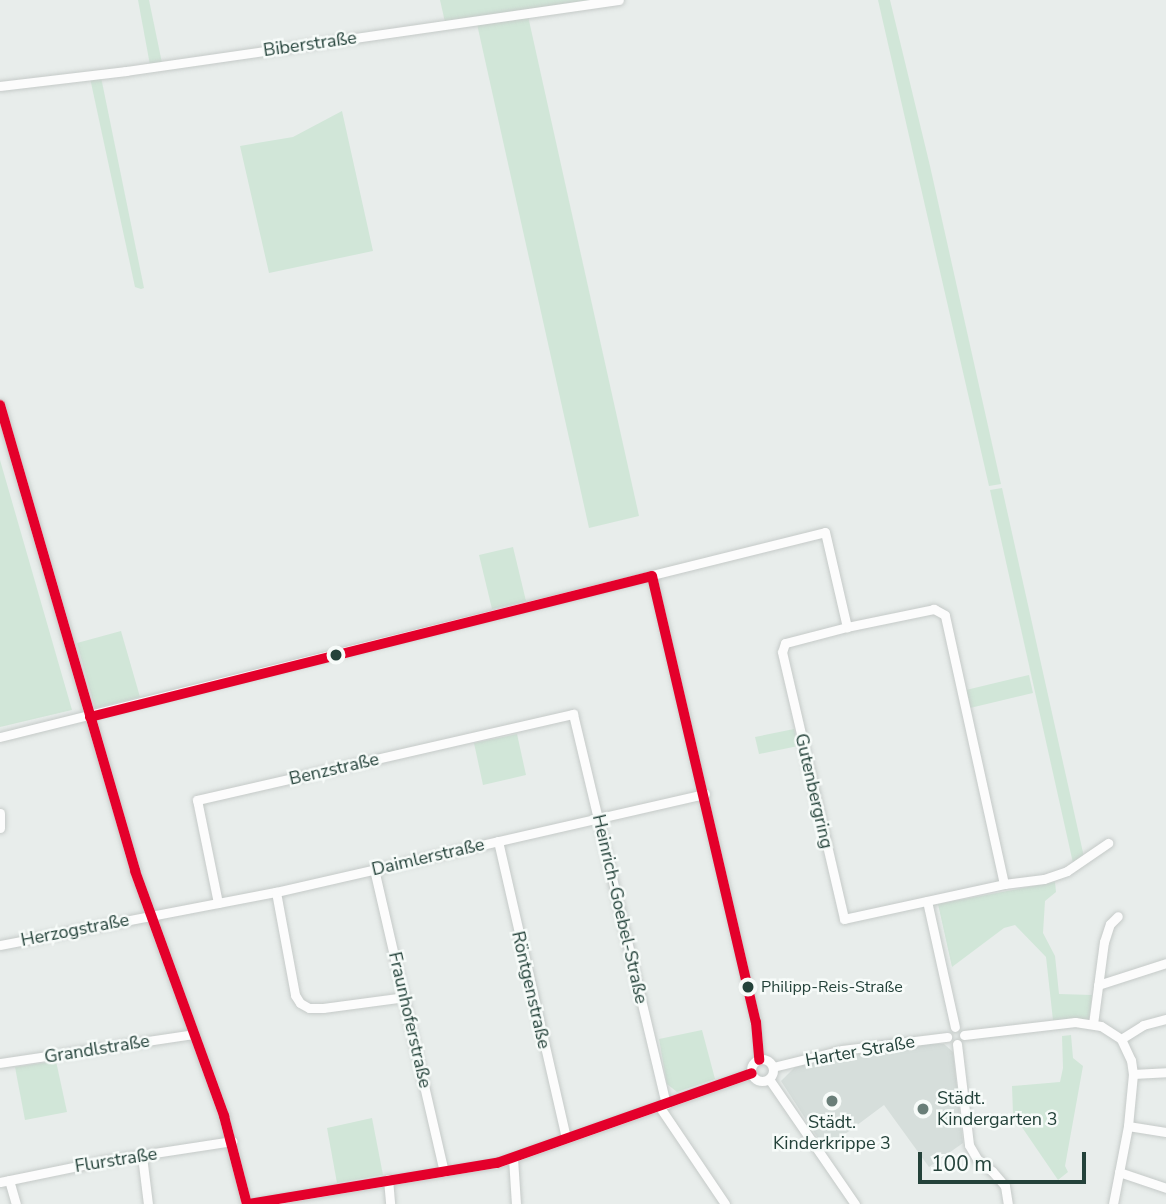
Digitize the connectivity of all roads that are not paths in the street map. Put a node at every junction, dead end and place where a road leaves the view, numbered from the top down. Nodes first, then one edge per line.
1 (619, 0) edge
2 (0, 86) edge
3 (0, 405) edge
4 (652, 576) junction
5 (847, 627) junction
6 (573, 714) joint
7 (90, 717) junction
8 (0, 737) edge
9 (705, 794) junction
10 (0, 813) edge
11 (599, 817) junction
12 (0, 828) edge
13 (499, 841) junction
14 (1108, 843) dead end
15 (374, 869) junction
16 (1004, 884) junction
17 (276, 892) junction
18 (927, 901) junction
19 (218, 903) junction
20 (150, 915) junction
21 (1118, 916) dead end
22 (0, 945) edge
23 (1166, 963) edge
24 (1098, 985) junction
25 (405, 997) junction
26 (1166, 1019) edge
27 (1093, 1024) junction
28 (955, 1027) junction
29 (194, 1034) junction
30 (964, 1035) junction
31 (947, 1037) junction
32 (1121, 1039) junction
33 (957, 1044) junction
34 (759, 1060) junction
35 (0, 1063) edge
36 (773, 1067) junction
37 (1166, 1072) edge
38 (752, 1073) junction
39 (1133, 1074) junction
40 (769, 1079) junction
41 (663, 1105) junction
42 (1128, 1126) junction
43 (1166, 1132) edge
44 (566, 1138) junction
45 (232, 1141) junction
46 (142, 1156) junction
47 (513, 1158) junction
48 (444, 1171) junction
49 (1119, 1172) junction
50 (388, 1180) junction
51 (5, 1181) edge
52 (1166, 1188) edge
53 (16, 1204) edge
54 (148, 1204) edge
55 (247, 1204) edge
56 (390, 1204) edge
57 (516, 1204) edge
58 (725, 1204) edge
59 (855, 1204) edge
60 (1008, 1204) edge
61 (1113, 1204) edge

1 - 2 street, Biberstraße
3 - 7 street
4 - 5 street
4 - 7 street
4 - 9 street
5 - 16 street, Gutenbergring
5 - 18 street, Gutenbergring
6 - 11 street, Heinrich-Goebel-Straße
6 - 19 street, Benzstraße
7 - 8 street
7 - 20 street
9 - 11 street, Daimlerstraße
9 - 34 street
10 - 12 street
11 - 13 street, Daimlerstraße
11 - 41 street, Heinrich-Goebel-Straße
13 - 15 street, Daimlerstraße
13 - 44 street, Röntgenstraße
14 - 16 street, Gutenbergring
15 - 17 street, Daimlerstraße
15 - 25 street, Fraunhoferstraße
16 - 18 street, Gutenbergring
17 - 19 street, Daimlerstraße
17 - 25 street
18 - 28 street
19 - 20 street, Daimlerstraße
20 - 22 street, Herzogstraße
20 - 29 street
21 - 24 street
23 - 24 street
24 - 27 street
25 - 48 street, Fraunhoferstraße
26 - 32 street
27 - 30 street
27 - 32 street
28 - 30 street
28 - 31 street
29 - 35 street, Grandlstraße
29 - 45 street
30 - 33 street
31 - 33 street
31 - 36 street, Harter Straße
32 - 39 street
33 - 60 street
34 - 36 street
34 - 38 street
36 - 40 street
37 - 39 street
38 - 40 street
38 - 41 street
39 - 42 street
40 - 59 street
41 - 44 street
41 - 58 street
42 - 43 street
42 - 49 street
44 - 47 street
45 - 46 street, Flurstraße
45 - 55 street
46 - 51 street, Flurstraße
46 - 54 street
47 - 48 street
47 - 57 street
48 - 50 street
49 - 52 street
49 - 61 street
50 - 55 street
50 - 56 street
51 - 53 street

